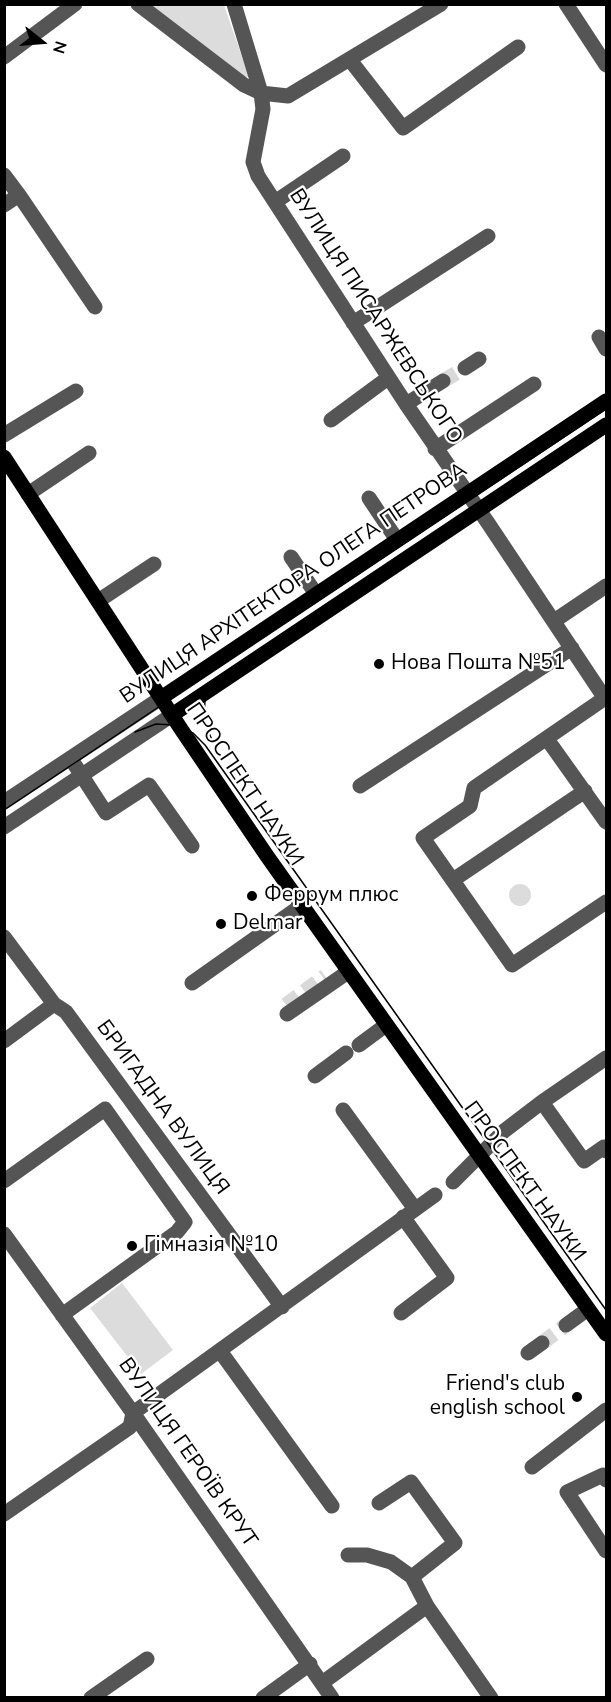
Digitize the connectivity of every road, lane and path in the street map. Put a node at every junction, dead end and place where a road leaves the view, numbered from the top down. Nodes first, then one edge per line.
1 (75, 4) edge
2 (138, 4) edge
3 (234, 4) edge
4 (441, 4) edge
5 (566, 4) edge
6 (518, 47) dead end
7 (4, 57) edge
8 (350, 60) junction
9 (606, 65) edge
10 (261, 93) junction
11 (343, 156) dead end
12 (4, 175) edge
13 (19, 195) junction
14 (275, 202) junction
15 (4, 205) edge
16 (488, 236) dead end
17 (95, 307) dead end
18 (353, 323) junction
19 (479, 359) dead end
20 (465, 368) tunnel mouth
21 (388, 378) junction
22 (443, 381) tunnel mouth
23 (534, 384) dead end
24 (76, 391) dead end
25 (606, 401) edge
26 (406, 404) junction
27 (331, 420) dead end
28 (606, 425) edge
29 (4, 435) edge
30 (435, 449) junction
31 (89, 453) dead end
32 (4, 457) edge
33 (467, 492) junction
34 (28, 494) junction
35 (369, 498) dead end
36 (479, 510) junction
37 (397, 540) junction
38 (291, 557) dead end
39 (154, 564) dead end
40 (606, 586) edge
41 (316, 594) junction
42 (98, 601) junction
43 (554, 621) junction
44 (572, 648) junction
45 (161, 698) junction
46 (606, 699) edge
47 (172, 715) junction
48 (547, 739) junction
49 (71, 759) junction
50 (81, 775) junction
51 (360, 786) dead end
52 (585, 791) junction
53 (4, 802) edge
54 (606, 822) edge
55 (4, 826) edge
56 (192, 846) dead end
57 (453, 880) junction
58 (606, 902) edge
59 (301, 906) junction
60 (4, 938) edge
61 (345, 968) junction
62 (325, 976) tunnel mouth
63 (192, 983) dead end
64 (54, 1004) junction
65 (284, 1010) dead end
66 (386, 1025) junction
67 (4, 1041) edge
68 (606, 1058) edge
69 (315, 1076) dead end
70 (542, 1102) junction
71 (343, 1110) dead end
72 (606, 1151) edge
73 (479, 1155) junction
74 (4, 1181) edge
75 (453, 1182) dead end
76 (435, 1195) dead end
77 (409, 1213) junction
78 (6, 1242) edge
79 (282, 1307) junction
80 (588, 1309) junction
81 (401, 1313) dead end
82 (62, 1315) junction
83 (566, 1325) tunnel mouth
84 (606, 1334) edge
85 (542, 1343) tunnel mouth
86 (220, 1351) junction
87 (528, 1353) dead end
88 (606, 1410) edge
89 (134, 1413) junction
90 (532, 1467) dead end
91 (606, 1480) edge
92 (379, 1503) dead end
93 (332, 1506) dead end
94 (4, 1514) edge
95 (606, 1551) edge
96 (348, 1555) dead end
97 (412, 1577) junction
98 (427, 1606) junction
99 (147, 1659) dead end
100 (310, 1664) junction
101 (322, 1683) junction
102 (93, 1697) edge
103 (262, 1698) edge
104 (332, 1698) edge
105 (491, 1698) edge

1 - 7 street
2 - 10 street
3 - 10 street, ВУЛИЦЯ ПИСАРЖЕВСЬКОГО
4 - 8 street
5 - 9 street
6 - 8 street
8 - 10 street
10 - 14 street, ВУЛИЦЯ ПИСАРЖЕВСЬКОГО
11 - 14 street
12 - 13 street
13 - 15 street
13 - 17 street
14 - 18 street, ВУЛИЦЯ ПИСАРЖЕВСЬКОГО
16 - 18 street
18 - 21 street, ВУЛИЦЯ ПИСАРЖЕВСЬКОГО
19 - 20 street
21 - 26 street, ВУЛИЦЯ ПИСАРЖЕВСЬКОГО
21 - 27 street
22 - 26 street
23 - 30 street
24 - 29 street
25 - 33 main road, ВУЛИЦЯ АРХІТЕКТОРА ОЛЕГА ПЕТРОВА
26 - 30 street, ВУЛИЦЯ ПИСАРЖЕВСЬКОГО
28 - 36 main road, ВУЛИЦЯ АРХІТЕКТОРА ОЛЕГА ПЕТРОВА
30 - 33 street, ВУЛИЦЯ ПИСАРЖЕВСЬКОГО
31 - 34 street
32 - 34 main road, ПРОСПЕКТ НАУКИ
33 - 36 street, ВУЛИЦЯ ПИСАРЖЕВСЬКОГО
33 - 37 main road, ВУЛИЦЯ АРХІТЕКТОРА ОЛЕГА ПЕТРОВА
34 - 42 main road, ПРОСПЕКТ НАУКИ
35 - 37 street
36 - 43 street, ВУЛИЦЯ ПИСАРЖЕВСЬКОГО
36 - 47 main road, ВУЛИЦЯ АРХІТЕКТОРА ОЛЕГА ПЕТРОВА
37 - 41 main road, ВУЛИЦЯ АРХІТЕКТОРА ОЛЕГА ПЕТРОВА
38 - 41 street
39 - 42 street
40 - 43 street
41 - 45 main road, ВУЛИЦЯ АРХІТЕКТОРА ОЛЕГА ПЕТРОВА
42 - 45 main road, ПРОСПЕКТ НАУКИ
43 - 44 street, ВУЛИЦЯ ПИСАРЖЕВСЬКОГО
44 - 46 street, ВУЛИЦЯ ПИСАРЖЕВСЬКОГО
44 - 51 street
45 - 47 main road, ПРОСПЕКТ НАУКИ
45 - 49 street, ВУЛИЦЯ АРХІТЕКТОРА ОЛЕГА ПЕТРОВА
46 - 48 street
47 - 50 street
47 - 59 main road, ПРОСПЕКТ НАУКИ
48 - 52 street
48 - 57 street
49 - 50 street
49 - 53 street, ВУЛИЦЯ АРХІТЕКТОРА ОЛЕГА ПЕТРОВА
50 - 55 street
50 - 56 street
52 - 54 street
52 - 57 street
57 - 58 street
59 - 61 main road, ПРОСПЕКТ НАУКИ
59 - 63 street
60 - 64 street, БРИГАДНА ВУЛИЦЯ
61 - 62 street
61 - 65 street
61 - 66 main road, ПРОСПЕКТ НАУКИ
64 - 67 street
64 - 79 street, БРИГАДНА ВУЛИЦЯ
66 - 69 street
66 - 73 main road, ПРОСПЕКТ НАУКИ
68 - 70 street
70 - 72 street
70 - 73 street
71 - 77 street
73 - 75 street
73 - 80 main road, ПРОСПЕКТ НАУКИ
74 - 82 street
76 - 77 street
77 - 79 street
77 - 81 street
78 - 82 street, ВУЛИЦЯ ГЕРОЇВ КРУТ
79 - 86 street
80 - 83 street
80 - 84 main road, ПРОСПЕКТ НАУКИ
82 - 89 street, ВУЛИЦЯ ГЕРОЇВ КРУТ
85 - 87 street
86 - 89 street
86 - 93 street
88 - 90 street
89 - 94 street
89 - 100 street, ВУЛИЦЯ ГЕРОЇВ КРУТ
91 - 95 street
92 - 97 street
96 - 97 street
97 - 98 street
98 - 101 street
98 - 105 street
99 - 102 street
100 - 101 street, ВУЛИЦЯ ГЕРОЇВ КРУТ
100 - 103 street
101 - 104 street, ВУЛИЦЯ ГЕРОЇВ КРУТ

